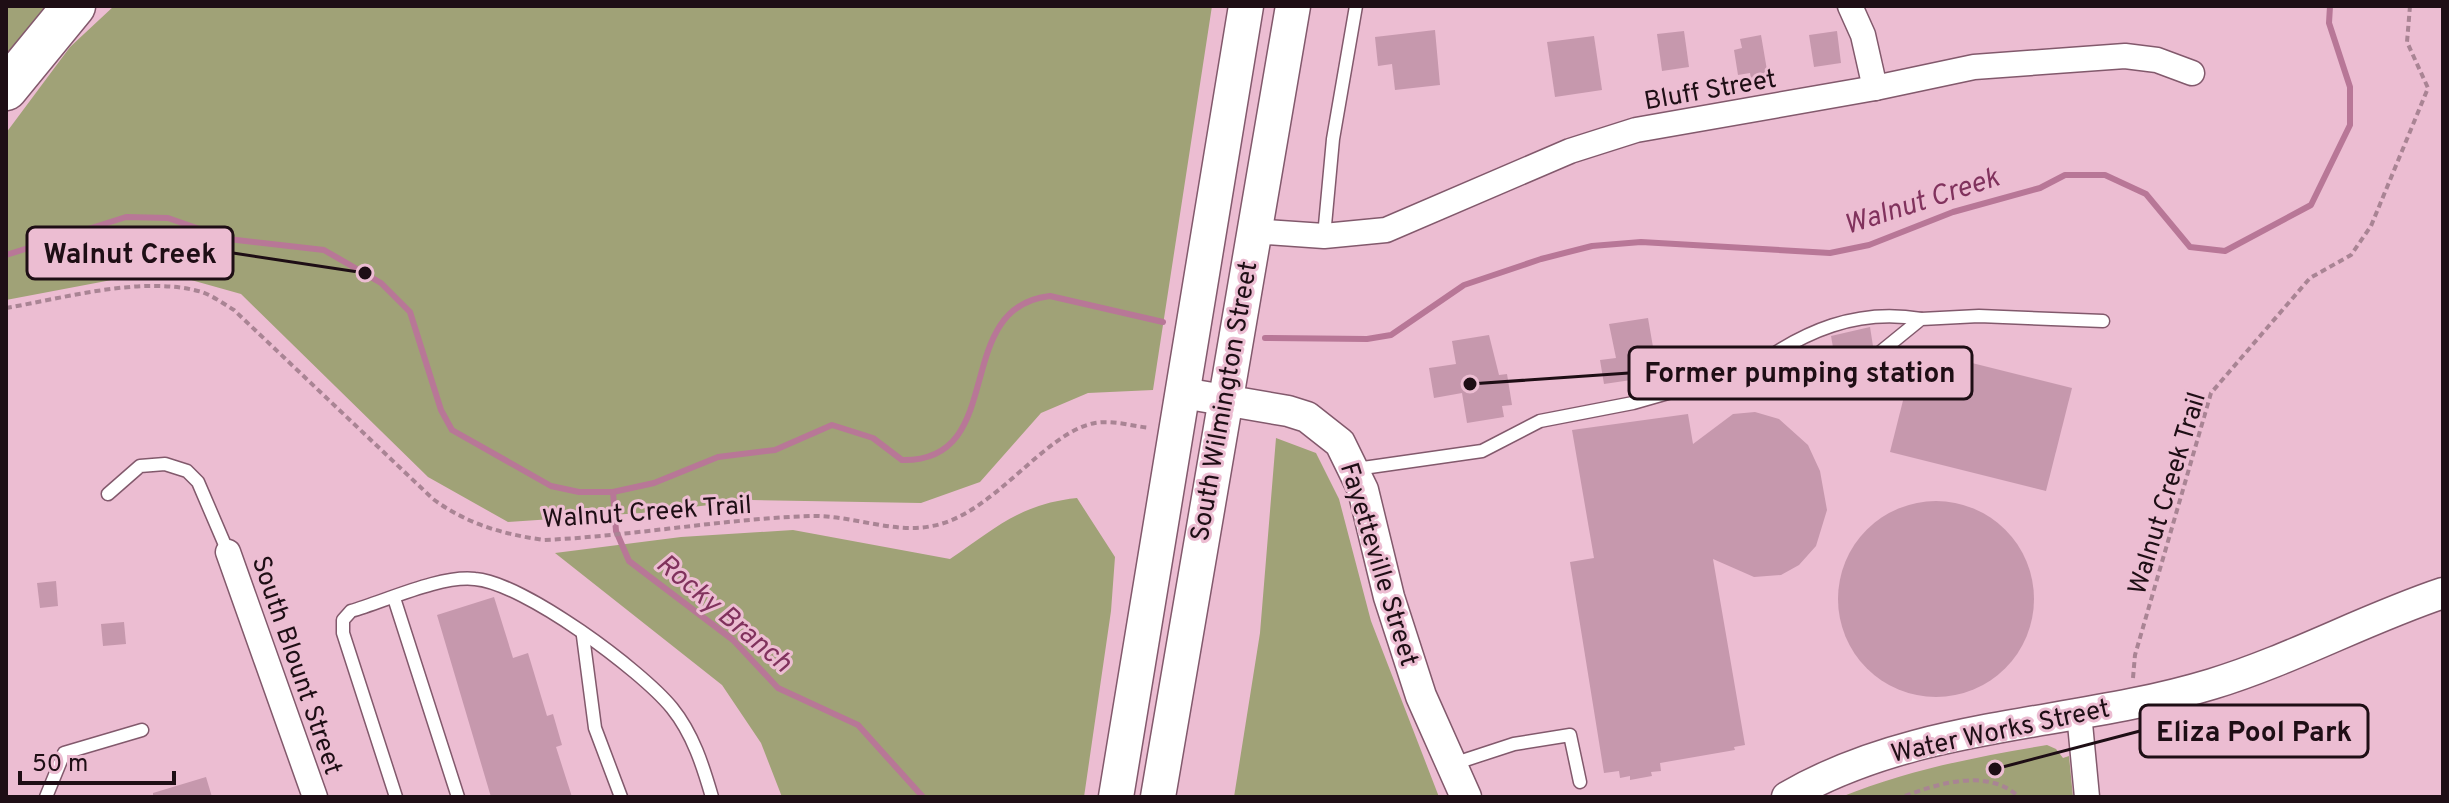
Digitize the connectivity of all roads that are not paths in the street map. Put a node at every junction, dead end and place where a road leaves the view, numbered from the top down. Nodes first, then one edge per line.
1 (74, 6) edge
2 (1246, 6) edge
3 (1293, 6) edge
4 (1356, 6) edge
5 (1850, 6) edge
6 (2192, 73) dead end
7 (1875, 88) junction
8 (6, 89) edge
9 (1252, 231) junction
10 (1324, 236) junction
11 (1921, 319) junction
12 (2103, 321) dead end
13 (1752, 369) junction
14 (1183, 393) junction
15 (1224, 399) junction
16 (1356, 469) junction
17 (108, 494) dead end
18 (228, 552) joint
19 (2443, 593) edge
20 (394, 598) junction
21 (583, 636) junction
22 (2079, 713) junction
23 (142, 730) dead end
24 (1450, 765) junction
25 (1580, 782) dead end
26 (46, 797) edge
27 (315, 797) edge
28 (396, 797) edge
29 (458, 797) edge
30 (621, 797) edge
31 (712, 797) edge
32 (1116, 797) edge
33 (1158, 797) edge
34 (1466, 797) edge
35 (1787, 797) edge
36 (2087, 797) edge

1 - 8 highway
2 - 14 main road, South Wilmington Street
3 - 9 main road, South Wilmington Street
4 - 10 lane
5 - 7 street
6 - 7 street, Bluff Street
7 - 10 street, Bluff Street
9 - 10 street, Bluff Street
9 - 15 main road, South Wilmington Street
11 - 12 lane
11 - 13 lane
11 - 13 lane
13 - 16 lane
14 - 15 street, Fayetteville Street
14 - 32 main road, South Wilmington Street
15 - 16 street, Fayetteville Street
15 - 33 main road, South Wilmington Street
16 - 24 street, Fayetteville Street
17 - 18 lane
18 - 27 street, South Blount Street
19 - 22 street, Water Works Street
20 - 21 lane
20 - 28 lane
20 - 29 lane
21 - 30 lane
21 - 31 lane
22 - 35 street, Water Works Street
22 - 36 street
23 - 26 lane
24 - 25 lane
24 - 34 street, Fayetteville Street

